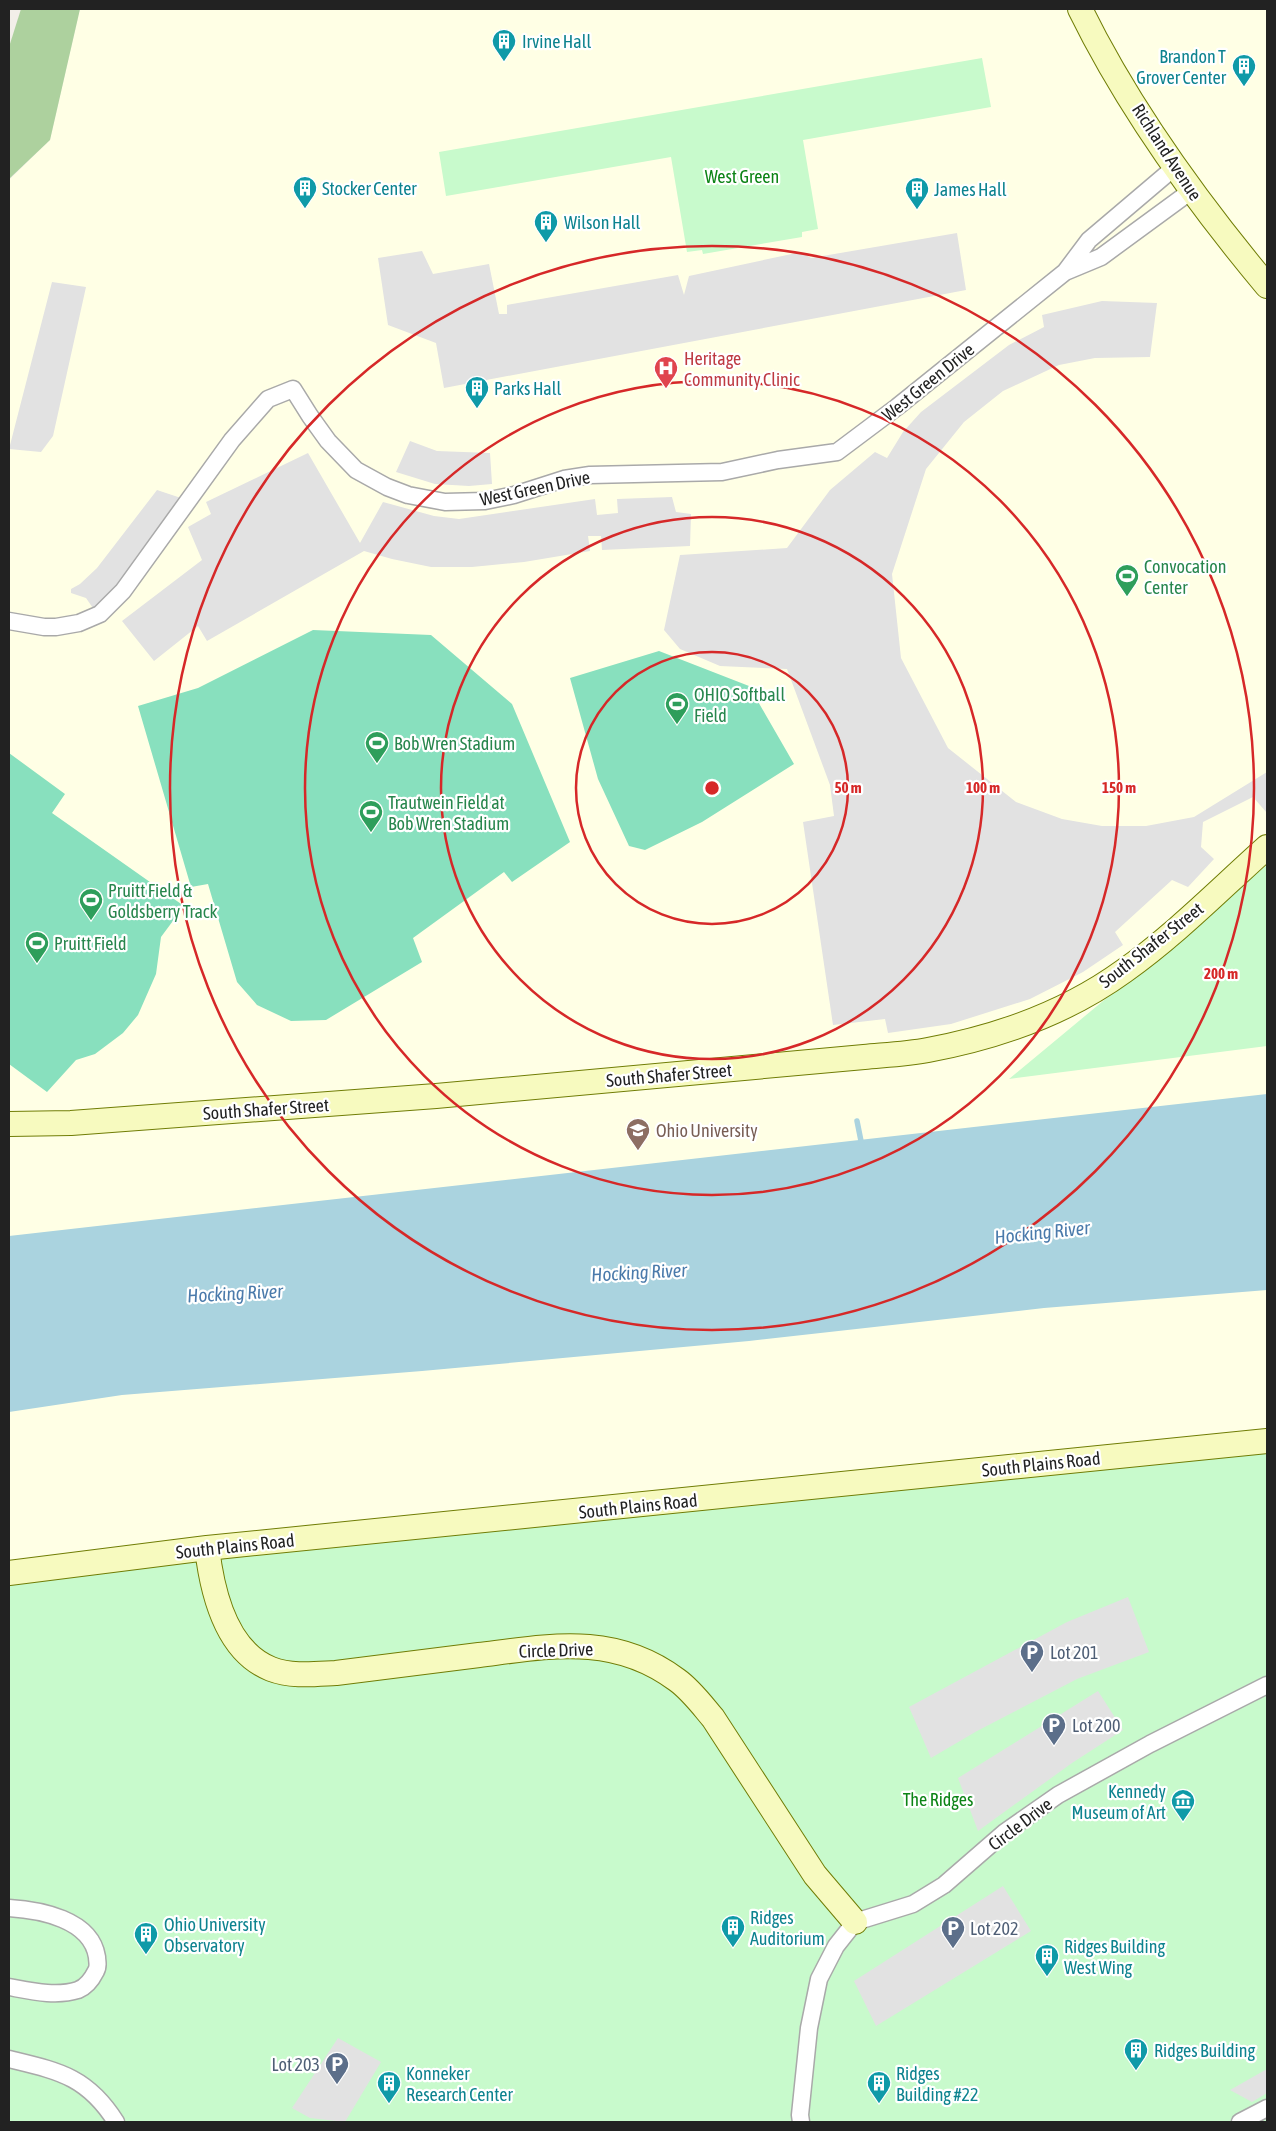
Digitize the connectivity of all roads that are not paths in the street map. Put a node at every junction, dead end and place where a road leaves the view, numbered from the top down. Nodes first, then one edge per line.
1 (1082, 13) edge
2 (1175, 167) junction
3 (1191, 191) junction
4 (1065, 272) junction
5 (1267, 286) edge
6 (9, 622) edge
7 (1267, 847) edge
8 (9, 1124) edge
9 (1267, 1441) edge
10 (207, 1548) junction
11 (9, 1572) edge
12 (1267, 1685) edge
13 (9, 1908) edge
14 (855, 1922) junction
15 (9, 1987) edge
16 (9, 2059) edge
17 (1267, 2108) edge
18 (116, 2122) edge
19 (801, 2122) edge
20 (1240, 2122) edge

1 - 2 street, Richland Avenue
2 - 3 street, Richland Avenue
2 - 4 street, West Green Drive
3 - 4 street, West Green Drive
3 - 5 street, Richland Avenue
4 - 6 street, West Green Drive
7 - 8 street, South Shafer Street
9 - 10 street, South Plains Road
10 - 11 street, South Plains Road
10 - 14 street, Circle Drive
12 - 14 street, Circle Drive
13 - 15 street
14 - 19 street
16 - 18 street
17 - 20 street

